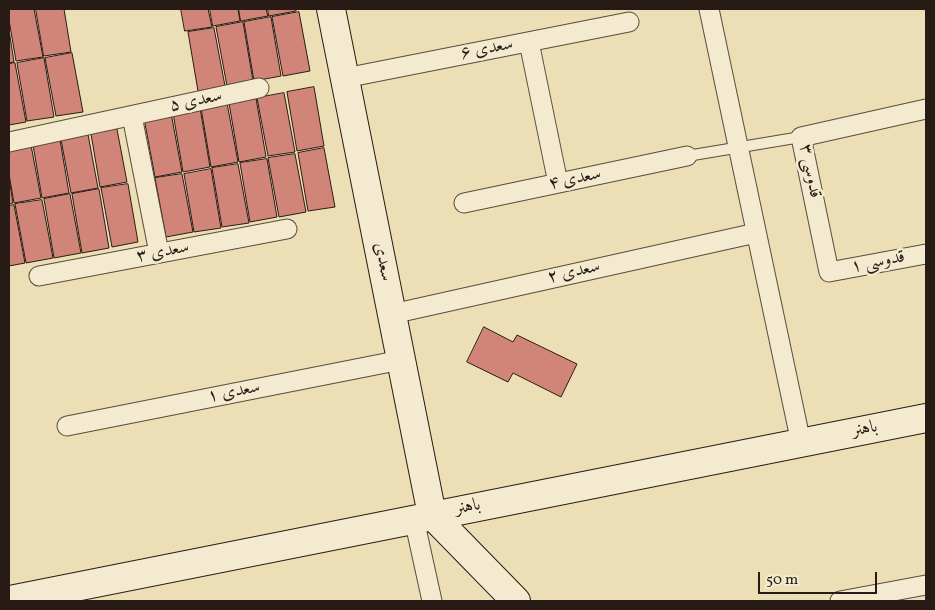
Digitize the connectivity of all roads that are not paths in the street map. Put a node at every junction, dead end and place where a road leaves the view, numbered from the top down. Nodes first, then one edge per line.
1 (331, 9) edge
2 (709, 9) edge
3 (629, 22) dead end
4 (529, 42) junction
5 (345, 78) junction
6 (259, 88) dead end
7 (926, 109) edge
8 (132, 116) junction
9 (801, 137) junction
10 (9, 142) edge
11 (738, 148) junction
12 (687, 156) joint
13 (558, 183) junction
14 (464, 203) dead end
15 (287, 229) dead end
16 (756, 233) junction
17 (159, 254) junction
18 (926, 254) edge
19 (829, 272) joint
20 (39, 276) dead end
21 (392, 314) junction
22 (401, 360) junction
23 (926, 418) edge
24 (67, 426) dead end
25 (801, 442) junction
26 (423, 517) junction
27 (926, 585) edge
28 (10, 599) edge
29 (432, 601) edge
30 (516, 601) edge
31 (840, 601) edge

1 - 5 street, سعدی
2 - 11 street
3 - 4 street, سعدی ۶
4 - 5 street, سعدی ۶
4 - 13 street
5 - 21 street, سعدی
6 - 8 street, سعدی ۵
7 - 9 street, قدوسی ۳
8 - 10 street, سعدی ۵
8 - 17 street
9 - 11 lane
9 - 19 street, قدوسی ۳
11 - 12 lane
11 - 16 street
12 - 13 street, سعدی ۴
13 - 14 street, سعدی ۴
15 - 17 street, سعدی ۳
16 - 21 street, سعدی ۲
16 - 25 street
17 - 20 street, سعدی ۳
18 - 19 street, قدوسی ۱
21 - 22 street, سعدی
22 - 24 street, سعدی ۱
22 - 26 street, سعدی
23 - 25 street, باهنر
25 - 26 street, باهنر
26 - 28 street, باهنر
26 - 29 street
26 - 30 street
27 - 31 street

